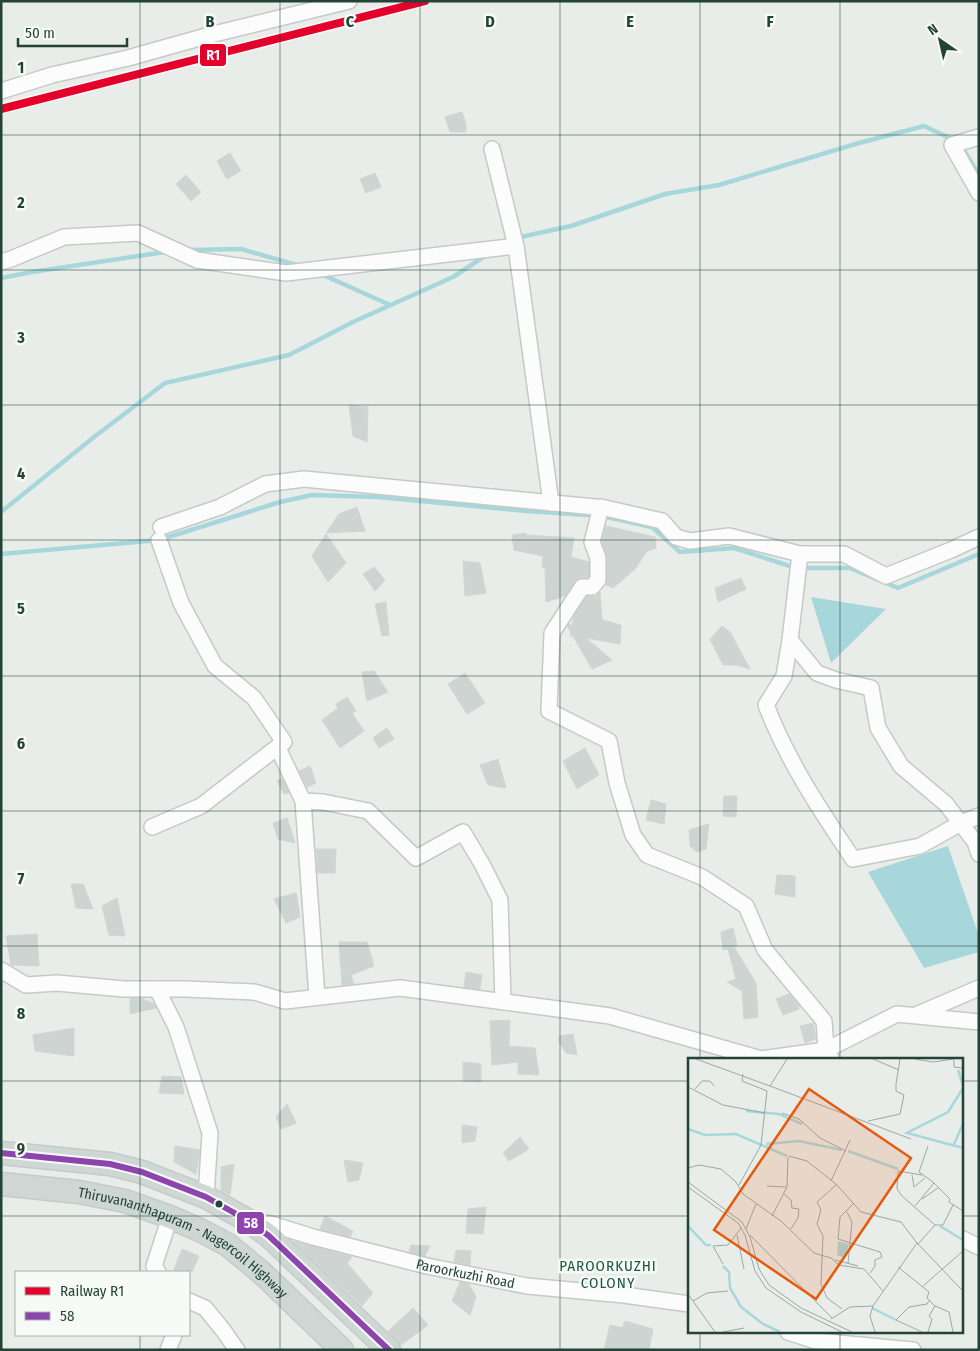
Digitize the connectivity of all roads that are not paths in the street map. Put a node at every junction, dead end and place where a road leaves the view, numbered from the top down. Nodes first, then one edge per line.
1 (349, 1) edge
2 (1, 91) edge
3 (965, 140) edge
4 (492, 149) dead end
5 (979, 193) edge
6 (516, 246) junction
7 (1, 262) edge
8 (551, 503) junction
9 (601, 507) junction
10 (979, 537) edge
11 (800, 554) junction
12 (790, 640) junction
13 (278, 748) junction
14 (303, 801) junction
15 (979, 816) edge
16 (961, 823) junction
17 (152, 827) dead end
18 (979, 854) edge
19 (1, 970) edge
20 (979, 988) edge
21 (157, 989) junction
22 (317, 997) junction
23 (503, 1002) junction
24 (915, 1016) junction
25 (979, 1022) edge
26 (829, 1055) edge
27 (754, 1058) edge
28 (788, 1058) edge
29 (1, 1153) edge
30 (1, 1184) edge
31 (206, 1197) junction
32 (170, 1217) junction
33 (247, 1220) junction
34 (962, 1238) edge
35 (979, 1247) edge
36 (157, 1270) edge
37 (190, 1301) edge
38 (688, 1304) edge
39 (794, 1334) edge
40 (174, 1336) edge
41 (168, 1350) edge
42 (237, 1350) edge
43 (342, 1350) edge
44 (389, 1350) edge
45 (913, 1350) edge

1 - 2 street
3 - 5 street
4 - 6 street
6 - 7 street
6 - 8 street
8 - 9 street
8 - 13 street
9 - 11 street
9 - 26 street
10 - 11 street
11 - 12 street
12 - 16 street
12 - 16 street
13 - 14 street
13 - 17 street
14 - 22 street
14 - 23 street
15 - 16 street
16 - 18 street
19 - 21 street
20 - 24 street
21 - 22 street
21 - 31 street
22 - 23 street
23 - 27 street
24 - 25 street
24 - 26 street
26 - 28 street
29 - 31 main road
30 - 32 main road, Thiruvananthapuram - Nagercoil Highway
31 - 33 main road
32 - 36 street
32 - 43 main road, Thiruvananthapuram - Nagercoil Highway
33 - 38 street, Paroorkuzhi Road
33 - 44 main road
34 - 35 street
37 - 42 street
39 - 45 street
40 - 41 street

